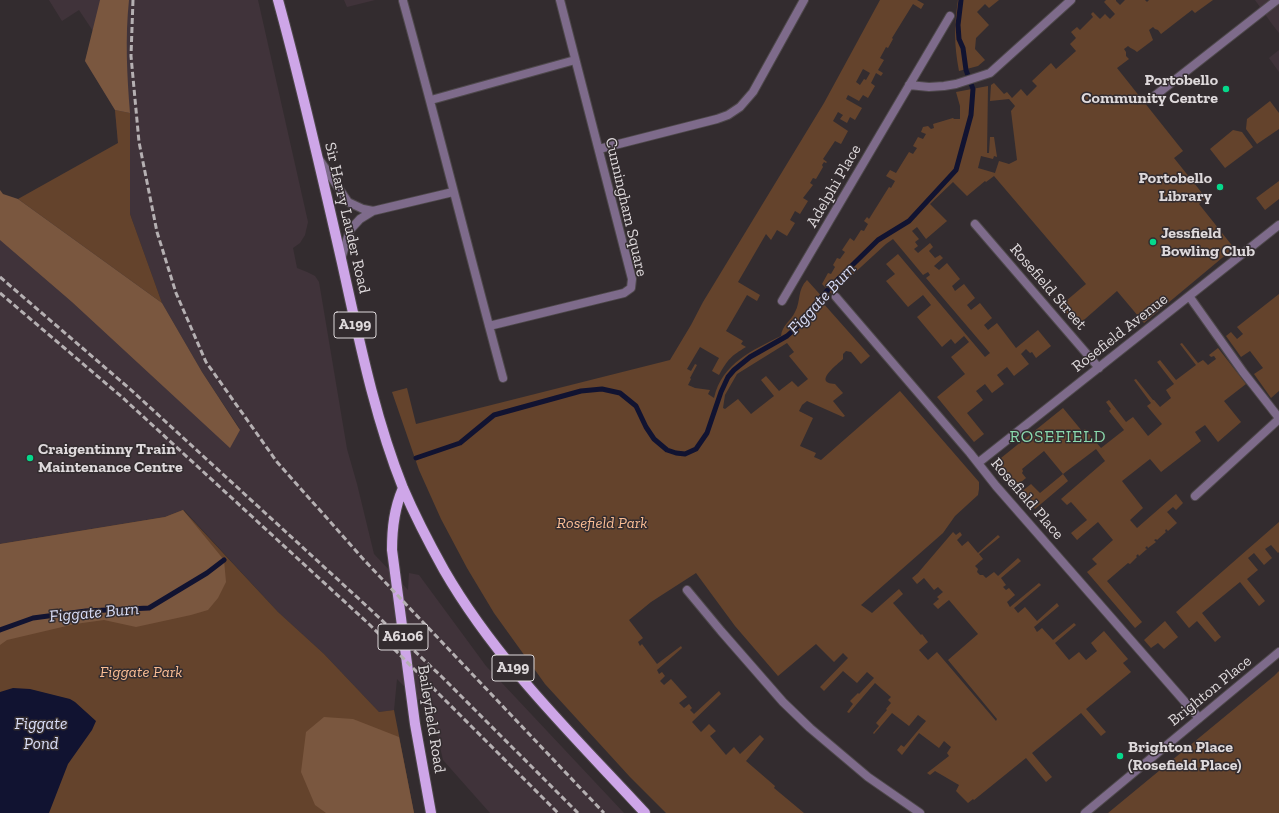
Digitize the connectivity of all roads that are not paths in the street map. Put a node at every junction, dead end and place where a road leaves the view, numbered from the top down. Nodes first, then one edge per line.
1 (278, 0) edge
2 (560, 0) edge
3 (804, 0) edge
4 (1071, 0) edge
5 (1277, 0) edge
6 (404, 1) dead end
7 (950, 16) dead end
8 (575, 60) junction
9 (909, 85) junction
10 (1152, 98) dead end
11 (430, 100) junction
12 (599, 149) junction
13 (319, 158) junction
14 (453, 192) junction
15 (373, 211) junction
16 (975, 224) dead end
17 (1279, 225) edge
18 (341, 260) junction
19 (1189, 296) junction
20 (836, 297) dead end
21 (782, 301) dead end
22 (489, 326) junction
23 (1099, 368) junction
24 (503, 378) dead end
25 (1279, 418) edge
26 (978, 463) junction
27 (403, 488) junction
28 (1195, 496) dead end
29 (687, 590) dead end
30 (1279, 652) edge
31 (1199, 718) junction
32 (431, 813) edge
33 (645, 813) edge
34 (920, 813) edge
35 (1085, 813) edge

1 - 13 main road, Sir Harry Lauder Road / A199
2 - 8 street, Cunningham Square
3 - 12 street
4 - 9 street
5 - 10 street
6 - 11 street
7 - 9 street, Adelphi Place
8 - 11 street
8 - 12 street, Cunningham Square
9 - 21 street, Adelphi Place
11 - 14 street
12 - 22 street, Cunningham Square
13 - 15 street
13 - 18 main road, Sir Harry Lauder Road / A199
14 - 15 street
14 - 22 street
15 - 18 street
16 - 23 street, Rosefield Street
17 - 19 street, Rosefield Avenue
18 - 27 main road, Sir Harry Lauder Road / A199
19 - 23 street, Rosefield Avenue
19 - 25 street
20 - 26 street, Rosefield Place
22 - 24 street
23 - 26 street, Rosefield Avenue
25 - 28 street
26 - 31 street, Rosefield Place
27 - 32 main road, Baileyfield Road / A6106
27 - 33 main road, Sir Harry Lauder Road / A199
29 - 34 street
30 - 31 street, Brighton Place
31 - 35 street, Brighton Place

